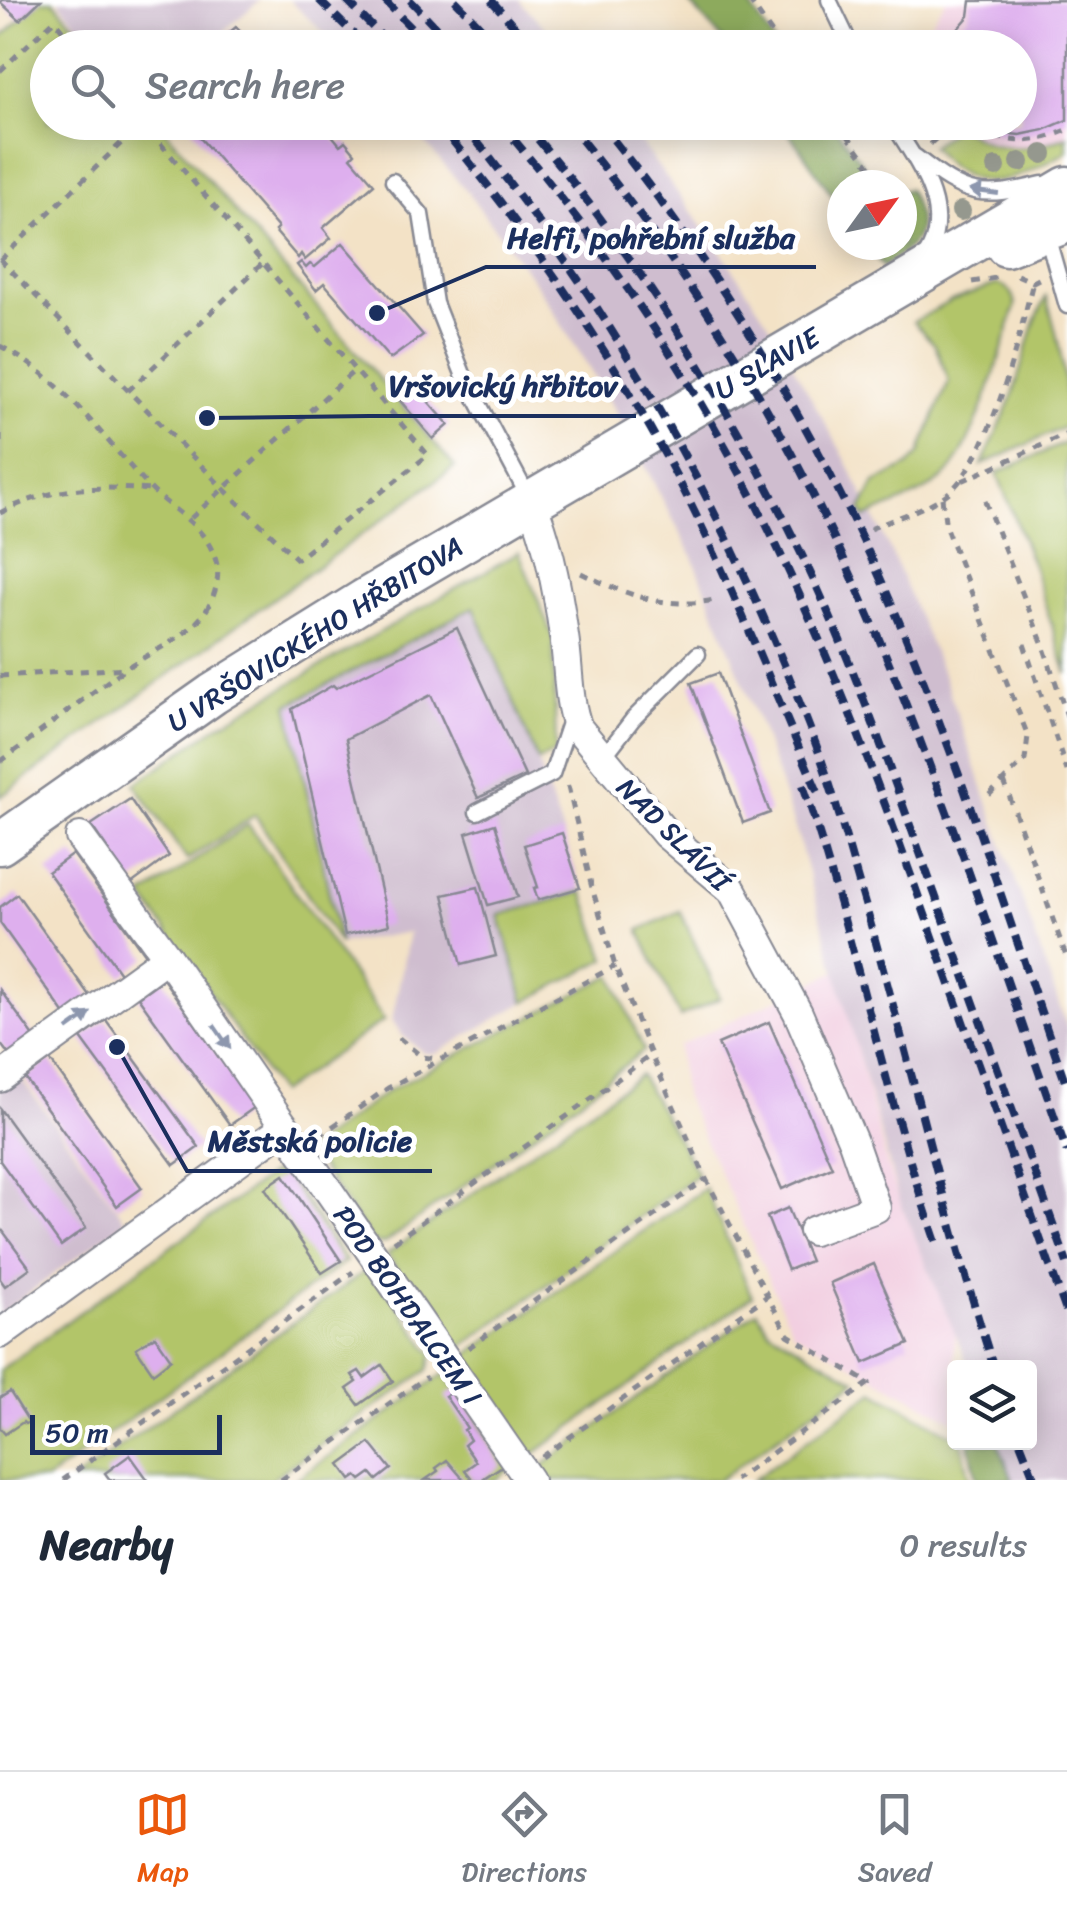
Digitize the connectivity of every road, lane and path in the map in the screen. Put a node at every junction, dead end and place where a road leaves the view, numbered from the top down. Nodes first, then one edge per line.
1 (749, 0) edge
2 (829, 0) edge
3 (43, 30) edge
4 (62, 30) edge
5 (769, 30) edge
6 (843, 30) edge
7 (30, 43) edge
8 (0, 71) edge
9 (1067, 130) edge
10 (1037, 139) edge
11 (123, 140) edge
12 (158, 140) edge
13 (851, 140) edge
14 (903, 140) edge
15 (933, 140) edge
16 (928, 144) dead end
17 (911, 153) junction
18 (872, 170) edge
19 (1067, 178) edge
20 (393, 182) dead end
21 (1067, 186) edge
22 (1062, 226) edge
23 (0, 260) edge
24 (264, 262) junction
25 (1059, 272) junction
26 (896, 289) junction
27 (960, 289) dead end
28 (1067, 306) edge
29 (0, 346) edge
30 (356, 370) junction
31 (128, 391) junction
32 (0, 434) edge
33 (1067, 434) edge
34 (638, 438) joint
35 (0, 447) edge
36 (959, 482) junction
37 (152, 490) junction
38 (225, 490) junction
39 (942, 498) junction
40 (531, 501) junction
41 (984, 501) dead end
42 (0, 513) edge
43 (190, 519) junction
44 (870, 529) dead end
45 (547, 556) junction
46 (718, 599) dead end
47 (1024, 644) dead end
48 (698, 654) dead end
49 (126, 668) junction
50 (0, 676) edge
51 (1067, 716) edge
52 (575, 722) junction
53 (602, 759) junction
54 (0, 762) edge
55 (1067, 771) edge
56 (1004, 781) junction
57 (988, 796) dead end
58 (477, 812) dead end
59 (80, 836) dead end
60 (0, 844) edge
61 (167, 957) junction
62 (1067, 960) edge
63 (615, 966) junction
64 (399, 1038) dead end
65 (650, 1056) junction
66 (441, 1059) junction
67 (0, 1078) edge
68 (293, 1138) junction
69 (706, 1179) junction
70 (813, 1232) dead end
71 (375, 1256) junction
72 (767, 1296) junction
73 (0, 1334) edge
74 (448, 1362) junction
75 (525, 1476) edge
76 (63, 1480) edge
77 (282, 1480) edge
78 (736, 1480) edge

1 - 5 path
2 - 6 lane
3 - 4 path
7 - 8 path
9 - 10 path
11 - 23 path
12 - 24 path
13 - 18 path
14 - 17 lane
15 - 16 path
19 -> 17 lane
17 - 26 lane
20 - 40 lane
21 - 26 main road, U SLAVIE
22 - 25 lane
22 - 25 lane
22 - 26 main road, U SLAVIE
23 - 31 path
24 - 30 path
24 - 31 path
25 - 28 lane
26 - 34 main road, U SLAVIE
27 - 36 path
29 - 37 path
30 - 38 path
30 - 38 path
31 - 38 path
32 - 35 path
33 - 36 path
34 - 40 main road, U VRŠOVICKÉHO HŘBITOVA
36 - 39 path
37 - 42 path
37 - 43 path
38 - 43 path
39 - 44 path
39 - 56 path
40 - 45 street
40 - 60 main road, U VRŠOVICKÉHO HŘBITOVA
41 - 51 path
43 - 49 path
45 - 46 path
45 - 52 street
47 - 55 path
48 - 53 lane
49 - 50 path
49 - 54 path
52 - 53 street, NAD SLÁVIÍ
52 - 58 lane
52 - 63 path
53 - 70 street, NAD SLÁVIÍ
56 - 57 path
56 - 62 path
59 - 61 street, POD BOHDALCEM I
67 -> 61 street
61 -> 68 street, POD BOHDALCEM I
63 - 65 path
63 - 66 path
64 - 66 path
65 - 69 path
65 - 71 path
66 - 68 path
68 - 71 street, POD BOHDALCEM I
68 - 73 street
69 - 72 path
69 - 74 path
71 - 74 street, POD BOHDALCEM I
71 - 76 path
72 - 75 path
72 - 78 path
74 - 75 street, POD BOHDALCEM I
74 - 77 path

